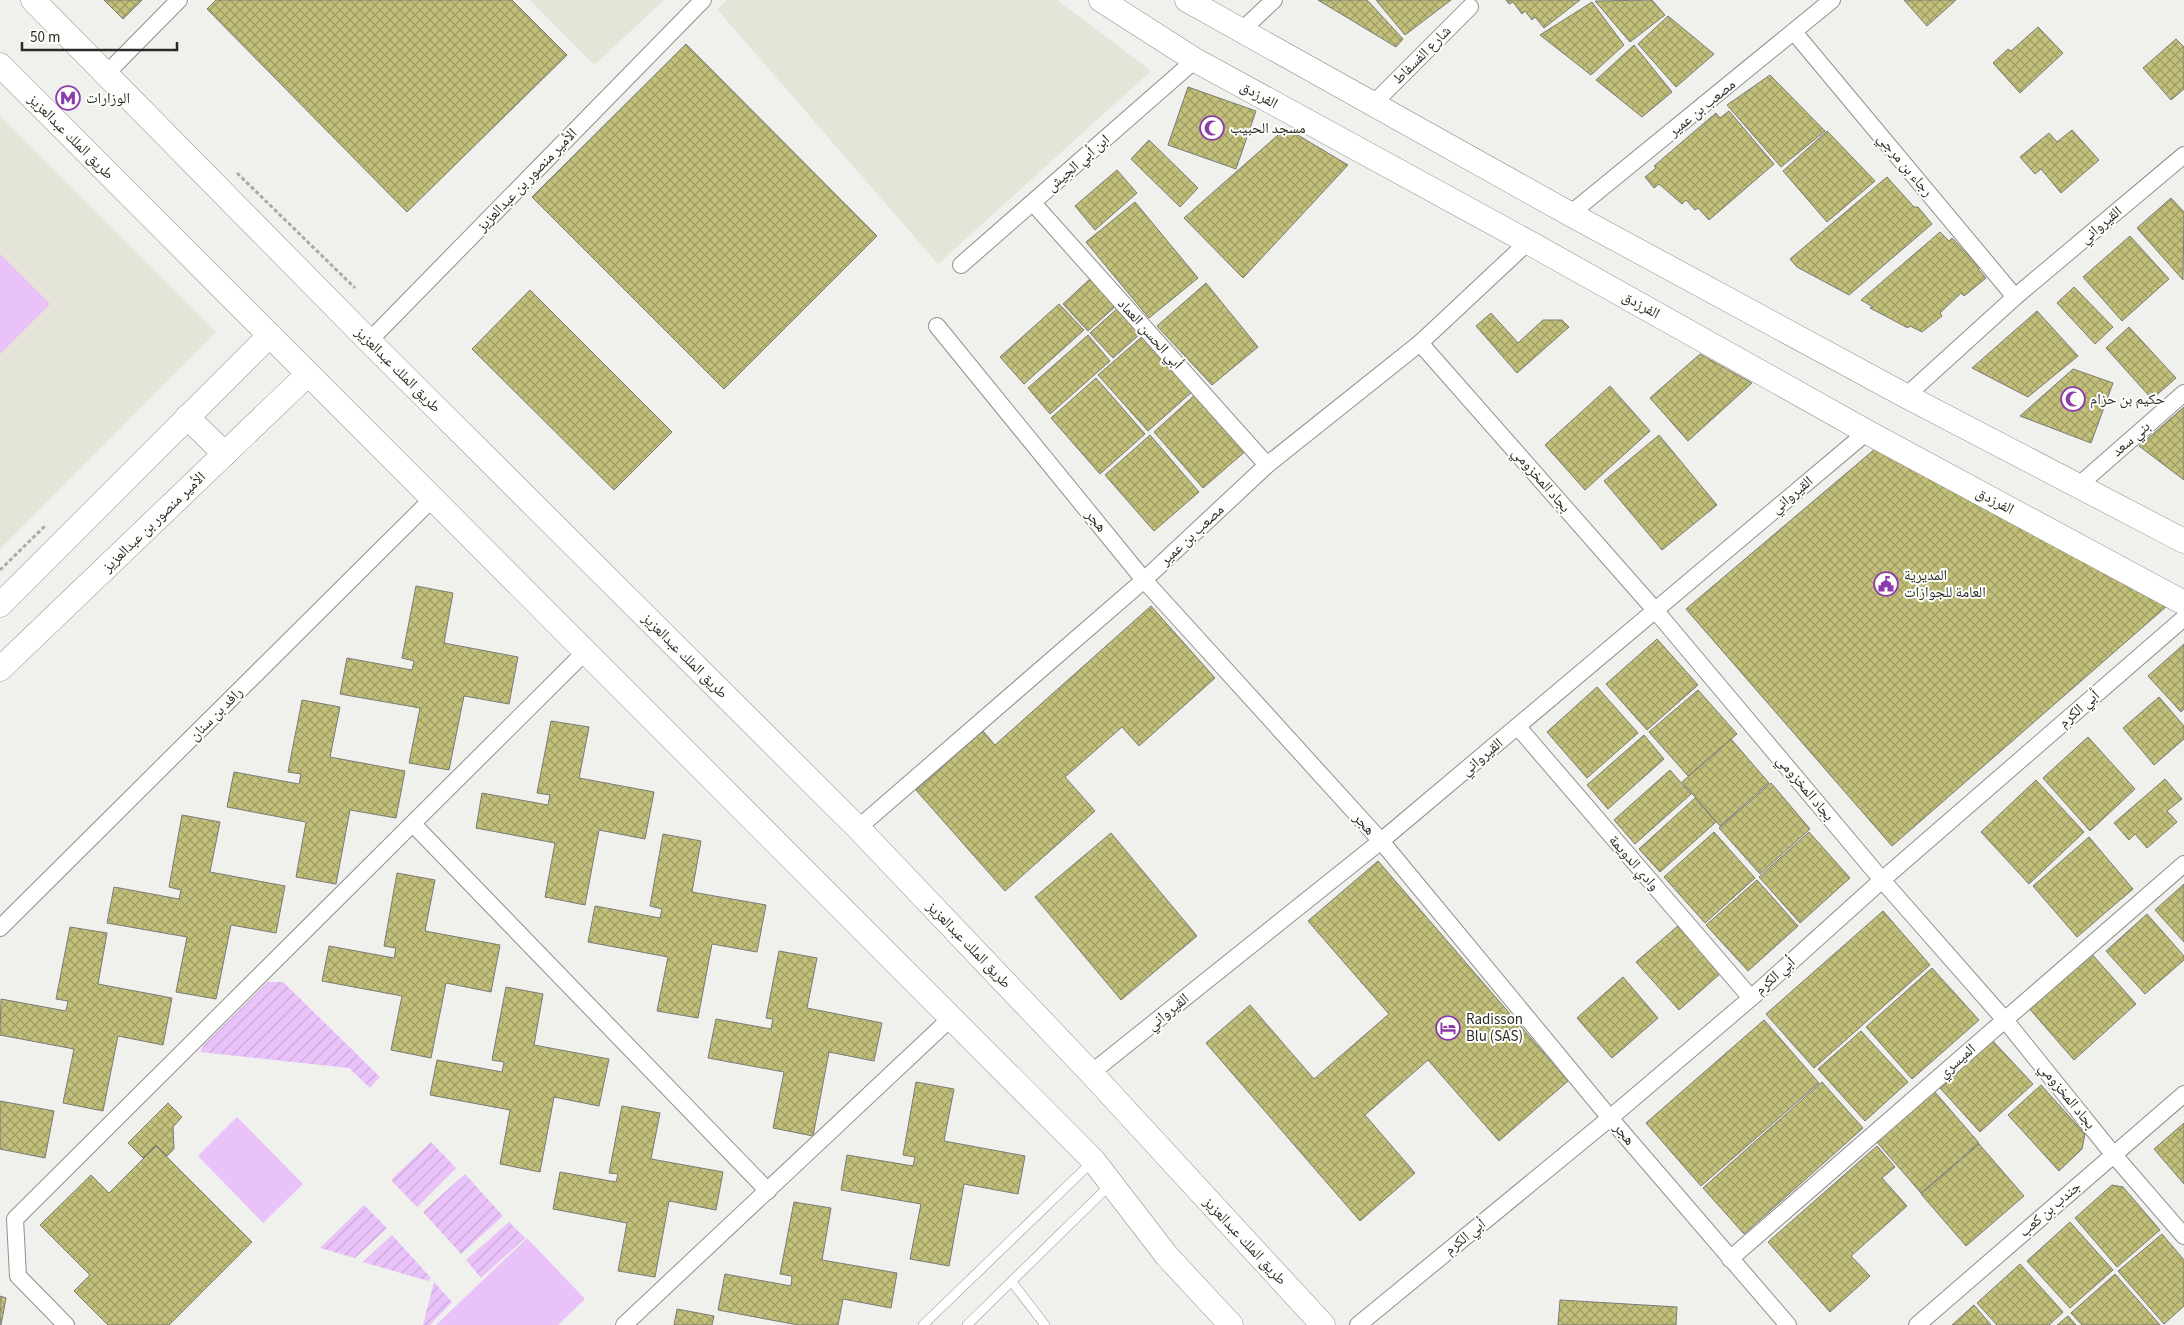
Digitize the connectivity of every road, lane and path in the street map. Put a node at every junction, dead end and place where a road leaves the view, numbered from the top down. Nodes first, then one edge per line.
1 (33, 0) edge
2 (179, 0) edge
3 (703, 0) edge
4 (1101, 0) edge
5 (1187, 0) edge
6 (1274, 0) edge
7 (1832, 0) edge
8 (1470, 7) dead end
9 (1241, 31) junction
10 (1794, 32) junction
11 (1195, 60) junction
12 (0, 65) edge
13 (106, 74) junction
14 (1373, 104) junction
15 (2184, 155) edge
16 (234, 169) dead end
17 (1033, 203) junction
18 (1570, 214) junction
19 (1528, 242) junction
20 (961, 265) dead end
21 (355, 288) dead end
22 (2015, 297) junction
23 (937, 326) dead end
24 (270, 335) junction
25 (369, 341) junction
26 (1420, 343) junction
27 (308, 374) junction
28 (2184, 393) edge
29 (1906, 396) junction
30 (187, 418) junction
31 (1867, 432) junction
32 (225, 454) junction
33 (1267, 465) junction
34 (2079, 485) junction
35 (432, 499) junction
36 (50, 521) dead end
37 (2184, 541) edge
38 (0, 570) edge
39 (1144, 580) junction
40 (2184, 603) edge
41 (0, 605) edge
42 (1655, 610) junction
43 (2184, 618) edge
44 (585, 652) junction
45 (0, 669) edge
46 (1518, 727) junction
47 (414, 824) junction
48 (858, 828) junction
49 (1380, 842) junction
50 (2184, 864) edge
51 (1882, 880) junction
52 (0, 928) edge
53 (1751, 998) junction
54 (951, 1018) junction
55 (2005, 1020) junction
56 (1091, 1073) junction
57 (2184, 1094) edge
58 (1610, 1118) junction
59 (2113, 1154) junction
60 (1093, 1160) junction
61 (1111, 1184) junction
62 (768, 1191) junction
63 (2184, 1236) edge
64 (1730, 1259) junction
65 (1012, 1282) junction
66 (66, 1325) edge
67 (624, 1325) edge
68 (923, 1325) edge
69 (967, 1325) edge
70 (1045, 1325) edge
71 (1231, 1325) edge
72 (1323, 1325) edge
73 (1358, 1325) edge
74 (1788, 1325) edge
75 (1917, 1325) edge

1 - 13 main road, طريق الملك عبدالعزيز
2 - 13 street
3 - 25 street, الأمير منصور بن عبدالعزيز
4 - 11 main road, الفرزدق
5 - 9 main road
6 - 9 street
7 - 10 street, مصعب بن عمير
8 - 14 street, شارع الفسفاط
9 - 14 main road
10 - 18 street, مصعب بن عمير
10 - 22 street, رجاء بن مرجي
11 - 17 street, ابن أبي الجيش
11 - 19 main road, الفرزدق
12 - 24 main road, طريق الملك عبدالعزيز
13 - 25 main road, طريق الملك عبدالعزيز
14 - 18 main road
15 - 22 street, القيرواني
16 - 21 path
17 - 20 street, ابن أبي الجيش
17 - 33 street, أبي الحسن العماد
18 - 29 main road
19 - 26 street, مصعب بن عمير
19 - 31 main road, الفرزدق
22 - 29 street, القيرواني
23 - 39 street, هجر
24 - 27 main road, طريق الملك عبدالعزيز
24 - 30 main road
25 - 48 main road, طريق الملك عبدالعزيز
26 - 33 street, مصعب بن عمير
26 - 42 street, بجاد المخزومي
27 - 32 main road, الأمير منصور بن عبدالعزيز
27 - 35 main road, طريق الملك عبدالعزيز
28 - 34 street, بني سعد
29 - 34 main road
30 - 32 main road
30 - 41 main road
31 - 40 main road, الفرزدق
31 - 42 street, القيرواني
32 - 45 main road, الأمير منصور بن عبدالعزيز
33 - 39 street, مصعب بن عمير
34 - 37 main road
35 - 44 main road, طريق الملك عبدالعزيز
35 - 52 street, رافد بن سنان
36 - 38 path
39 - 48 street, مصعب بن عمير
39 - 49 street, هجر
42 - 46 street, القيرواني
42 - 51 street, بجاد المخزومي
43 - 51 street, أبي الكرم
44 - 47 street
44 - 54 main road, طريق الملك عبدالعزيز
46 - 49 street, القيرواني
46 - 53 street, وادي الدويمة
47 - 62 street
47 - 66 street
48 - 56 main road, طريق الملك عبدالعزيز
49 - 56 street, القيرواني
49 - 58 street, هجر
50 - 55 street, الميسري
51 - 53 street, أبي الكرم
51 - 55 street, بجاد المخزومي
53 - 58 street, أبي الكرم
54 - 60 main road, طريق الملك عبدالعزيز
54 - 62 street
55 - 59 street, بجاد المخزومي
55 - 64 street, الميسري
56 - 72 main road, طريق الملك عبدالعزيز
57 - 59 street, جندب بن كعب
58 - 64 street, هجر
58 - 73 street, أبي الكرم
59 - 63 street, بجاد المخزومي
59 - 75 street, جندب بن كعب
60 - 61 main road, طريق الملك عبدالعزيز
60 - 68 lane
61 - 65 lane
61 - 71 main road, طريق الملك عبدالعزيز
62 - 67 street
64 - 74 street, هجر
65 - 69 lane
65 - 70 lane

